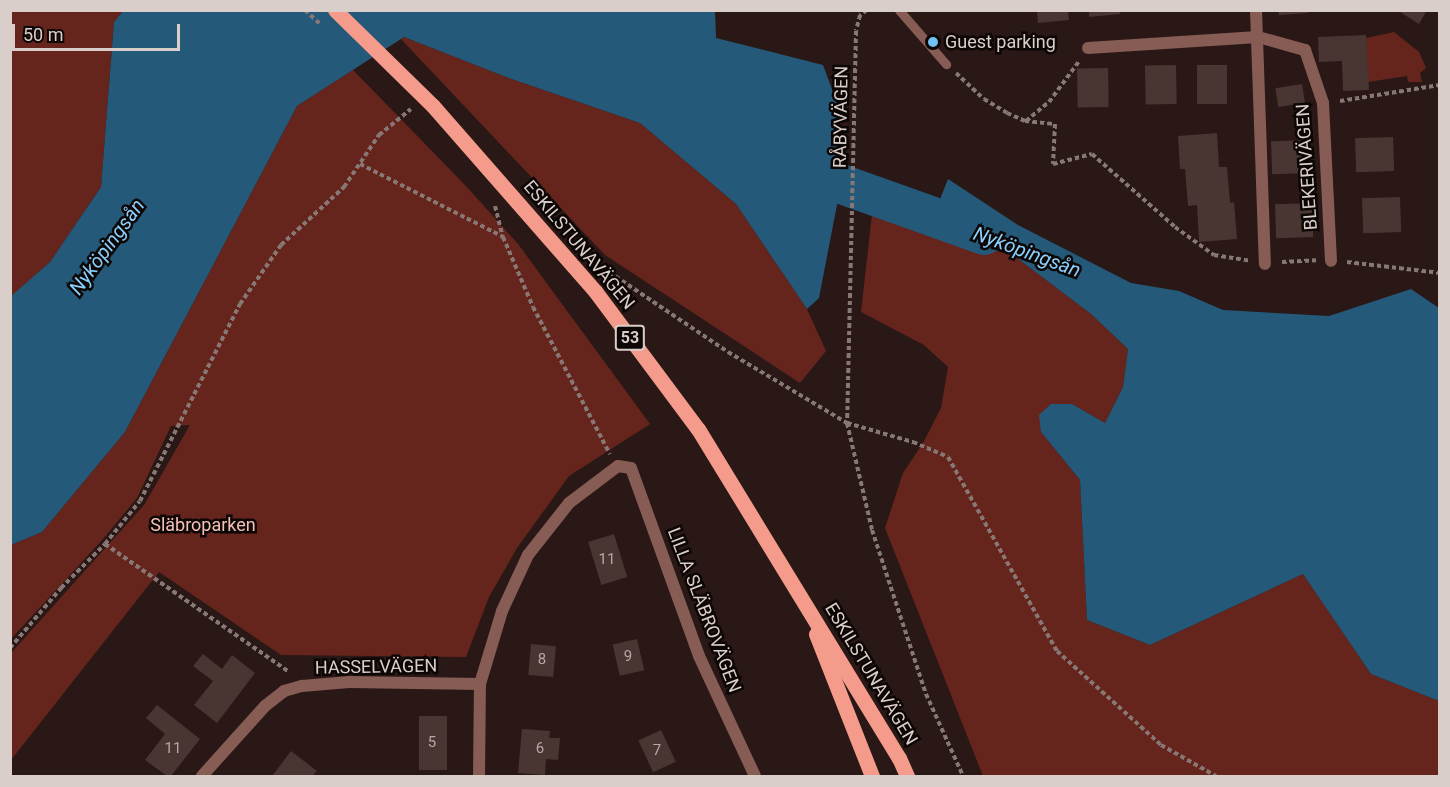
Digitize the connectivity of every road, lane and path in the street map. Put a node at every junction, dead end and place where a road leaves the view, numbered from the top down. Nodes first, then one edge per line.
1 (335, 10) edge
2 (867, 10) edge
3 (899, 10) edge
4 (1256, 10) edge
5 (1258, 37) junction
6 (1088, 48) joint
7 (946, 64) joint
8 (1440, 85) edge
9 (1323, 103) junction
10 (418, 118) dead end
11 (1025, 121) junction
12 (360, 164) junction
13 (495, 202) dead end
14 (503, 237) junction
15 (592, 260) dead end
16 (1331, 261) junction
17 (1265, 264) junction
18 (1440, 273) edge
19 (847, 423) junction
20 (618, 466) junction
21 (105, 544) junction
22 (799, 592) junction
23 (10, 648) edge
24 (480, 684) junction
25 (302, 686) junction
26 (202, 777) edge
27 (479, 777) edge
28 (755, 777) edge
29 (872, 777) edge
30 (907, 777) edge
31 (963, 777) edge
32 (1216, 777) edge

1 - 22 main road, ESKILSTUNAVÄGEN / 53
2 - 19 path, RÅBYVÄGEN
3 - 7 lane
4 - 5 street
5 - 6 street, BLEKERIVÄGEN
5 - 9 street, BLEKERIVÄGEN
5 - 17 street
6 - 11 path
7 - 11 path
8 - 9 path
9 - 16 street, BLEKERIVÄGEN
10 - 12 path
11 - 17 path
12 - 14 path
12 - 21 path
13 - 14 path
14 - 20 path
15 - 19 path
16 - 17 path
16 - 18 path
19 - 31 path, RÅBYVÄGEN
19 - 32 path
20 - 24 street
20 - 28 street, LILLA SLÄBROVÄGEN
21 - 23 path
21 - 25 path
22 - 29 main road, ESKILSTUNAVÄGEN / 53
22 - 30 main road, ESKILSTUNAVÄGEN / 53
24 - 25 street, HASSELVÄGEN
24 - 27 street
25 - 26 street, HASSELVÄGEN

